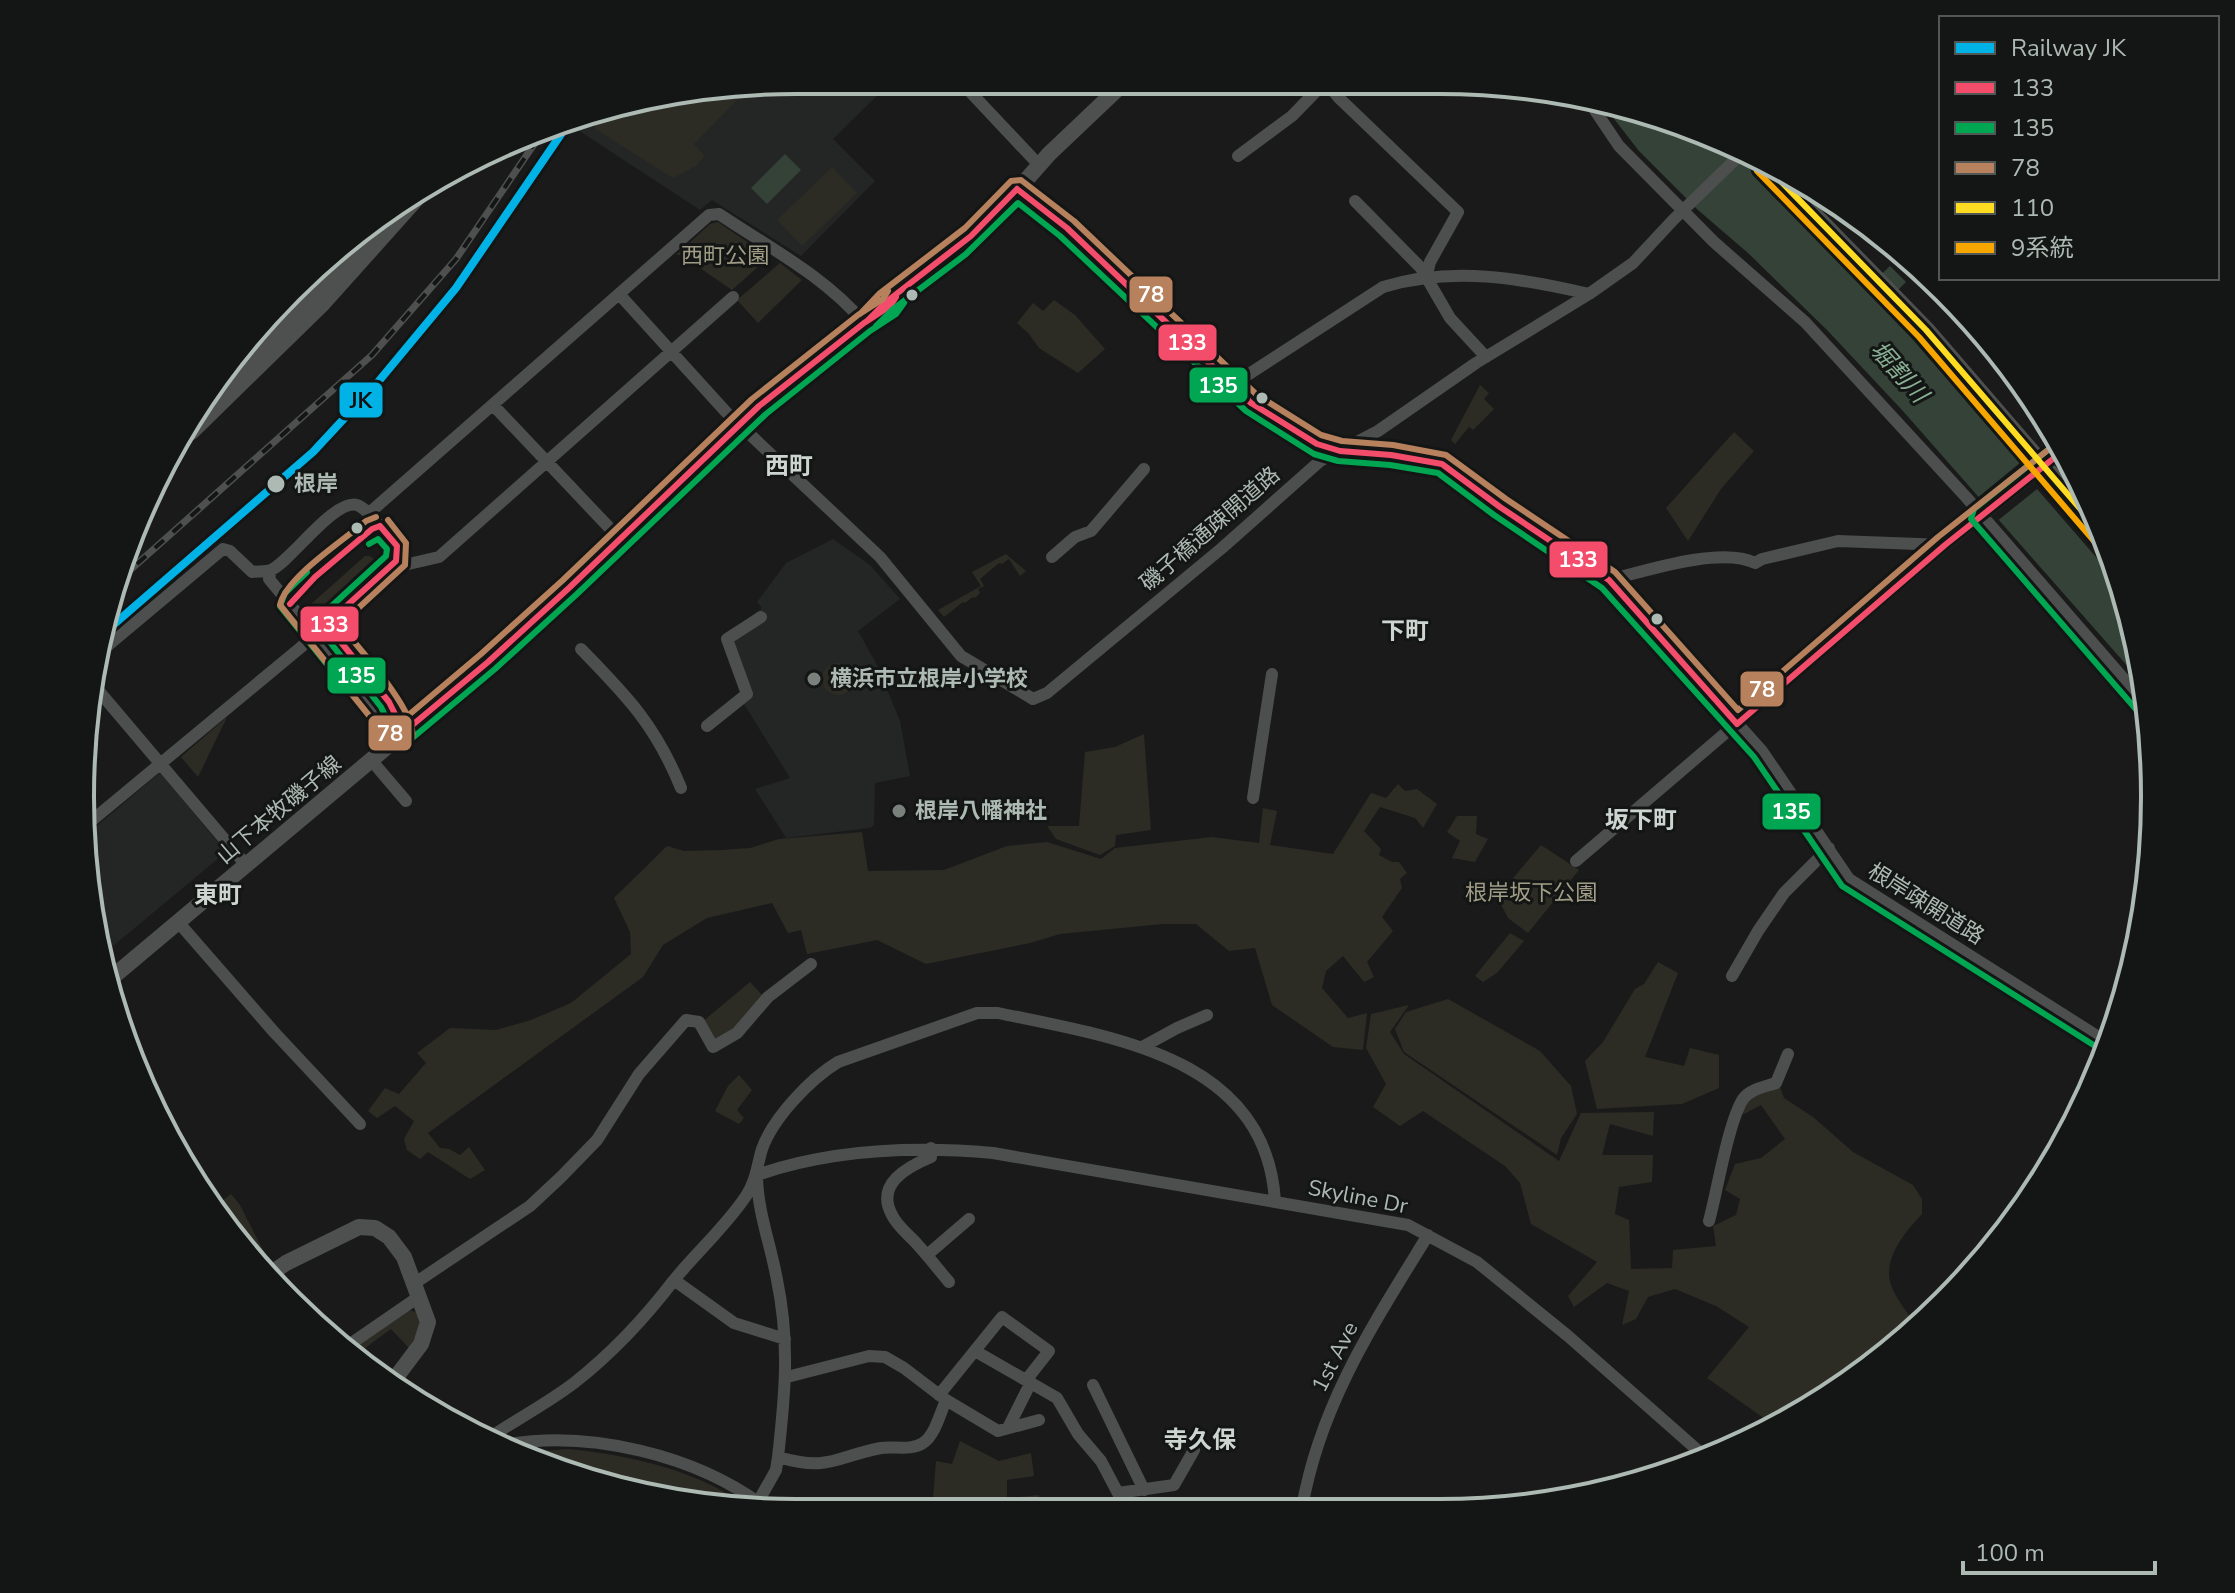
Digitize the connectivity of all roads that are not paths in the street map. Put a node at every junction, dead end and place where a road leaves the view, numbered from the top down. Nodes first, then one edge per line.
1 (972, 94) edge
2 (1113, 94) edge
3 (1314, 94) edge
4 (1336, 94) edge
5 (1596, 112) edge
6 (1238, 156) dead end
7 (1735, 160) edge
8 (1039, 165) junction
9 (1784, 185) edge
10 (1017, 189) junction
11 (1355, 201) dead end
12 (1686, 207) junction
13 (399, 217) edge
14 (382, 229) edge
15 (1426, 279) junction
16 (619, 294) junction
17 (1589, 294) junction
18 (733, 297) dead end
19 (866, 321) junction
20 (672, 352) junction
21 (1486, 357) junction
22 (1232, 385) junction
23 (214, 403) edge
24 (493, 405) junction
25 (205, 417) edge
26 (739, 425) junction
27 (1340, 451) junction
28 (2054, 458) edge
29 (548, 461) junction
30 (1144, 469) dead end
31 (2037, 470) junction
32 (368, 514) junction
33 (1984, 514) junction
34 (2082, 514) edge
35 (620, 539) junction
36 (1945, 545) junction
37 (1052, 557) dead end
38 (391, 568) junction
39 (271, 570) junction
40 (1609, 580) junction
41 (761, 617) dead end
42 (331, 620) junction
43 (314, 633) junction
44 (111, 643) edge
45 (581, 649) dead end
46 (1272, 674) dead end
47 (2133, 689) edge
48 (102, 695) edge
49 (1737, 724) junction
50 (707, 726) dead end
51 (404, 732) junction
52 (372, 761) junction
53 (159, 764) junction
54 (681, 788) dead end
55 (1253, 798) dead end
56 (406, 801) dead end
57 (95, 818) edge
58 (1829, 848) junction
59 (1576, 861) dead end
60 (247, 866) junction
61 (179, 923) junction
62 (811, 964) dead end
63 (117, 974) edge
64 (1732, 976) dead end
65 (1207, 1015) dead end
66 (2098, 1037) edge
67 (1144, 1046) junction
68 (1788, 1054) dead end
69 (360, 1124) dead end
70 (931, 1148) junction
71 (757, 1175) junction
72 (1275, 1201) junction
73 (969, 1219) dead end
74 (1709, 1221) dead end
75 (1428, 1235) junction
76 (927, 1255) junction
77 (276, 1268) edge
78 (674, 1280) junction
79 (949, 1282) dead end
80 (417, 1290) junction
81 (785, 1339) junction
82 (353, 1341) edge
83 (975, 1351) junction
84 (398, 1375) edge
85 (787, 1377) junction
86 (1029, 1381) junction
87 (1093, 1385) dead end
88 (942, 1397) junction
89 (1039, 1420) dead end
90 (1008, 1428) junction
91 (498, 1432) edge
92 (522, 1443) edge
93 (1194, 1450) dead end
94 (1697, 1450) edge
95 (778, 1457) junction
96 (1144, 1490) junction
97 (1118, 1493) junction
98 (749, 1497) edge
99 (761, 1497) edge
100 (1119, 1499) edge
101 (1304, 1499) edge

1 - 8 street
2 - 8 main road, 山下本牧磯子線
3 - 6 street
4 - 15 street
5 - 12 street
7 - 12 street, 磯子橋通疎開道路
8 - 10 main road, 山下本牧磯子線
9 - 31 highway
10 - 19 main road, 山下本牧磯子線
10 - 22 street, 根岸疎開道路
11 - 15 street
12 - 17 street, 磯子橋通疎開道路
12 - 33 street
13 - 25 highway
14 - 23 highway
15 - 17 street
15 - 21 street
15 - 22 street
16 - 19 street
16 - 20 street
16 - 24 street
17 - 21 street, 磯子橋通疎開道路
18 - 20 street
19 - 26 main road, 山下本牧磯子線
20 - 26 street
20 - 29 street
21 - 27 street, 磯子橋通疎開道路
22 - 27 street, 根岸疎開道路
24 - 29 street
24 - 32 street
26 - 27 street, 磯子橋通疎開道路
26 - 35 main road, 山下本牧磯子線
27 - 40 street, 根岸疎開道路
28 - 31 street
29 - 35 street
29 - 38 street
30 - 37 street
31 - 33 street
31 - 34 highway
32 - 38 street
32 - 39 street
33 - 36 street
33 - 47 street
35 - 51 main road, 山下本牧磯子線
36 - 40 street
36 - 49 street
38 - 42 street
39 - 43 street
39 - 44 street
40 - 49 street, 根岸疎開道路
41 - 50 street
42 - 43 street
42 - 51 street
43 - 51 street
43 - 53 street
45 - 54 street
46 - 55 street
48 - 53 street
49 - 58 street, 根岸疎開道路
49 - 59 street
51 - 52 main road, 山下本牧磯子線
52 - 56 street
52 - 60 main road, 山下本牧磯子線
53 - 57 street
53 - 60 street
58 - 64 street
58 - 66 street, 根岸疎開道路
60 - 61 main road, 山下本牧磯子線
61 - 63 main road, 山下本牧磯子線
61 - 69 street
62 - 80 street
65 - 67 street
67 - 71 street
67 - 72 street
68 - 74 street
70 - 71 street, Skyline Dr
70 - 72 street, Skyline Dr
70 - 76 street
71 - 78 street
71 - 81 street
72 - 75 street, Skyline Dr
73 - 76 street
75 - 94 street, Skyline Dr
75 - 101 street, 1st Ave
76 - 79 street
77 - 80 main road
78 - 81 street
78 - 91 street
80 - 82 street
80 - 84 main road
81 - 85 street
83 - 86 street
83 - 86 street
83 - 88 street
85 - 88 street
85 - 95 street
86 - 90 street
86 - 97 street
87 - 96 street
88 - 90 street
88 - 95 street
89 - 90 street
92 - 98 street
93 - 96 street
95 - 99 street
96 - 97 street
97 - 100 street

